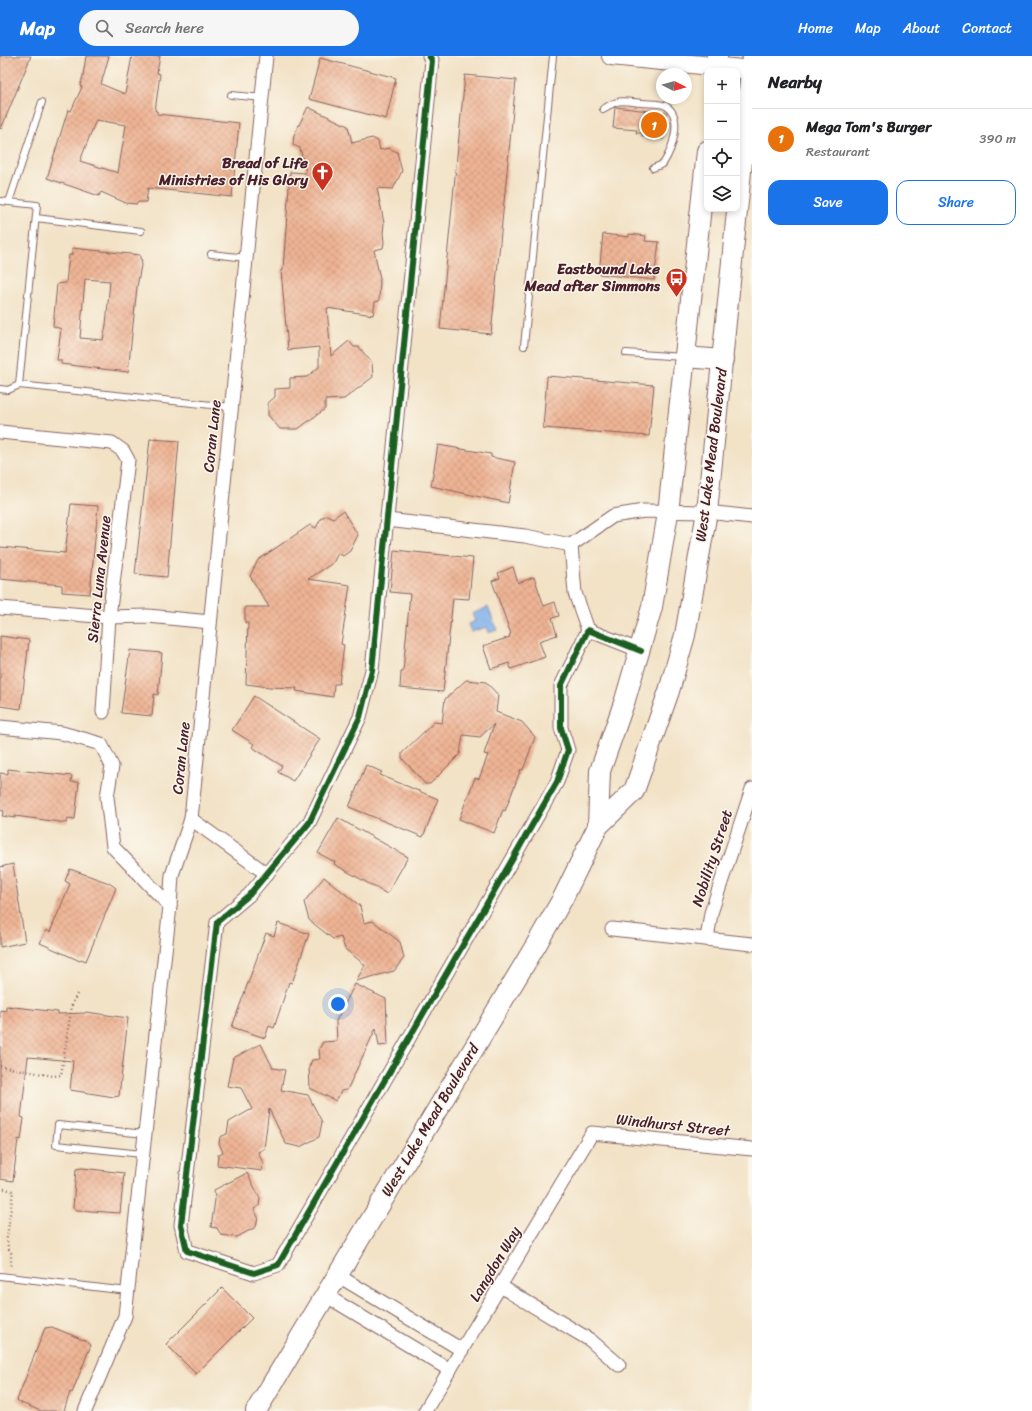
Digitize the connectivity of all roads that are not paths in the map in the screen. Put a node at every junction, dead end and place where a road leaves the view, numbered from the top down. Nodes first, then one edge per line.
1 (266, 56) edge
2 (553, 56) edge
3 (611, 56) edge
4 (430, 60) edge
5 (716, 64) edge
6 (752, 67) edge
7 (231, 95) dead end
8 (263, 98) junction
9 (42, 102) dead end
10 (603, 108) dead end
11 (653, 168) dead end
12 (704, 176) edge
13 (0, 201) edge
14 (9, 202) junction
15 (36, 218) junction
16 (141, 231) dead end
17 (210, 254) dead end
18 (247, 258) junction
19 (524, 346) dead end
20 (626, 353) dead end
21 (685, 357) junction
22 (723, 360) junction
23 (19, 385) junction
24 (0, 389) edge
25 (231, 407) junction
26 (0, 432) edge
27 (707, 512) junction
28 (668, 513) junction
29 (752, 518) edge
30 (387, 520) junction
31 (571, 545) junction
32 (0, 608) edge
33 (109, 617) junction
34 (210, 622) junction
35 (588, 630) junction
36 (641, 650) junction
37 (103, 712) dead end
38 (0, 727) edge
39 (752, 788) edge
40 (191, 819) junction
41 (598, 826) junction
42 (267, 874) junction
43 (170, 906) junction
44 (612, 929) dead end
45 (707, 939) junction
46 (752, 944) edge
47 (592, 1133) joint
48 (145, 1134) junction
49 (752, 1149) edge
50 (142, 1154) junction
51 (337, 1275) junction
52 (0, 1276) edge
53 (500, 1286) junction
54 (128, 1291) junction
55 (325, 1295) junction
56 (462, 1350) junction
57 (619, 1365) dead end
58 (450, 1370) junction
59 (85, 1411) edge
60 (256, 1411) edge
61 (425, 1411) edge

1 - 8 street, Coran Lane
2 - 19 lane
3 - 5 main road
4 - 30 street
5 - 6 main road
6 - 22 main road, West Lake Mead Boulevard
7 - 8 lane
8 - 18 street, Coran Lane
9 - 14 lane
10 - 11 lane
12 - 21 main road, West Lake Mead Boulevard
13 - 14 lane
14 - 15 lane
15 - 16 lane
15 - 23 lane
17 - 18 lane
18 - 25 street, Coran Lane
20 - 21 lane
21 - 22 main road
21 - 28 main road, West Lake Mead Boulevard
22 - 27 main road, West Lake Mead Boulevard
23 - 24 lane
23 - 25 lane
25 - 34 street, Coran Lane
26 - 33 street, Sierra Luna Avenue
27 - 28 street
27 - 29 street
27 - 41 main road, West Lake Mead Boulevard
28 - 31 street
28 - 36 main road, West Lake Mead Boulevard
30 - 31 street
30 - 42 street
31 - 35 street
32 - 33 street
33 - 34 street
33 - 37 street, Sierra Luna Avenue
34 - 40 street, Coran Lane
35 - 36 street
35 - 42 street
36 - 41 main road, West Lake Mead Boulevard
38 - 43 street
39 - 45 street, Nobility Street
40 - 42 street
40 - 43 street, Coran Lane
41 - 51 main road, West Lake Mead Boulevard
43 - 48 street, Coran Lane
44 - 45 street
45 - 46 street
47 - 49 street, Windhurst Street
47 - 53 street, Langdon Way
48 - 50 street, Coran Lane
48 - 50 lane
50 - 54 street, Coran Lane
51 - 55 main road, West Lake Mead Boulevard
51 - 56 street
52 - 54 lane
53 - 56 street, Langdon Way
53 - 57 street
54 - 59 street, Coran Lane
55 - 58 street
55 - 60 main road, West Lake Mead Boulevard
56 - 58 street, Langdon Way
58 - 61 street, Langdon Way

